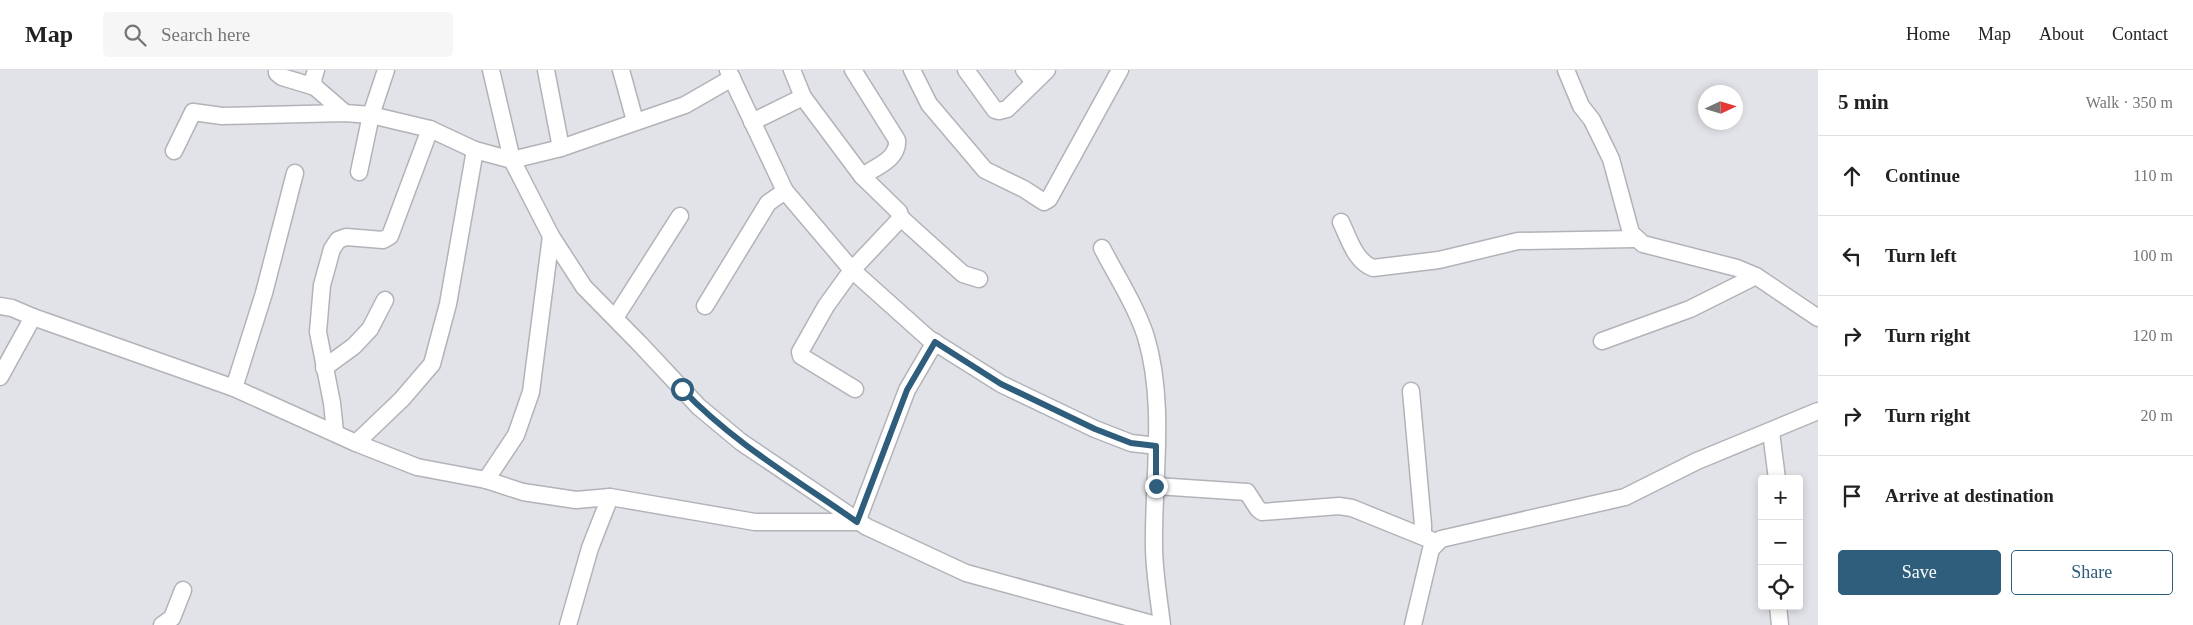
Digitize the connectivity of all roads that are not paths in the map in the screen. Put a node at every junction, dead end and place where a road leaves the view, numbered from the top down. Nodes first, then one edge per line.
1 (277, 70) edge
2 (316, 70) edge
3 (386, 70) edge
4 (491, 70) edge
5 (546, 70) edge
6 (620, 70) edge
7 (792, 70) edge
8 (853, 70) edge
9 (912, 70) edge
10 (966, 70) edge
11 (1047, 70) edge
12 (1120, 70) edge
13 (1566, 70) edge
14 (730, 74) edge
15 (1029, 76) edge
16 (315, 87) junction
17 (803, 97) junction
18 (345, 113) junction
19 (371, 115) junction
20 (635, 121) junction
21 (752, 122) junction
22 (430, 129) junction
23 (561, 148) junction
24 (475, 150) junction
25 (174, 151) dead end
26 (512, 160) junction
27 (359, 172) dead end
28 (295, 173) dead end
29 (862, 176) junction
30 (785, 191) junction
31 (680, 216) dead end
32 (901, 218) junction
33 (1342, 222) dead end
34 (551, 236) junction
35 (1635, 239) junction
36 (1102, 248) dead end
37 (852, 270) junction
38 (1756, 276) junction
39 (979, 279) dead end
40 (384, 300) dead end
41 (0, 306) edge
42 (705, 306) dead end
43 (33, 317) junction
44 (615, 318) junction
45 (1818, 318) edge
46 (1602, 341) dead end
47 (935, 342) junction
48 (324, 368) junction
49 (0, 377) edge
50 (234, 388) junction
51 (855, 389) dead end
52 (1411, 391) dead end
53 (1818, 411) edge
54 (334, 432) junction
55 (1771, 432) junction
56 (356, 443) junction
57 (1156, 446) junction
58 (1776, 475) edge
59 (486, 480) junction
60 (1156, 486) junction
61 (610, 497) junction
62 (857, 522) junction
63 (1429, 539) junction
64 (183, 590) dead end
65 (1778, 610) edge
66 (162, 625) edge
67 (568, 625) edge
68 (1156, 625) edge
69 (1162, 625) edge
70 (1413, 625) edge
71 (1780, 625) edge

1 - 16 street
2 - 16 street
3 - 19 street
4 - 26 street
5 - 23 street
6 - 20 street
7 - 17 street
8 - 29 street
9 - 12 street
10 - 15 street
11 - 15 street
13 - 35 street
14 - 20 street
14 - 21 street
16 - 18 street
17 - 21 street
17 - 29 street
18 - 19 street
18 - 25 street
19 - 22 street
19 - 27 street
20 - 23 street
21 - 30 street
22 - 24 street
22 - 48 street
23 - 26 street
24 - 26 street
24 - 56 street
26 - 34 street
28 - 50 street
29 - 32 street
30 - 37 street
30 - 42 street
31 - 44 street
32 - 37 street
32 - 39 street
33 - 35 street
34 - 44 street
34 - 59 street
35 - 38 street
36 - 57 street
37 - 47 street
37 - 51 street
38 - 45 street
38 - 46 street
40 - 48 street
41 - 43 street
43 - 49 street
43 - 50 street
44 - 62 street
47 - 57 street
47 - 62 street
48 - 54 street
50 - 54 street
52 - 63 street
53 - 55 street
54 - 56 street
55 - 58 street
55 - 63 street
56 - 59 street
57 - 60 street
59 - 61 street
60 - 63 street
60 - 69 street
61 - 62 street
61 - 67 street
62 - 68 street
63 - 70 street
64 - 66 street
65 - 71 street

